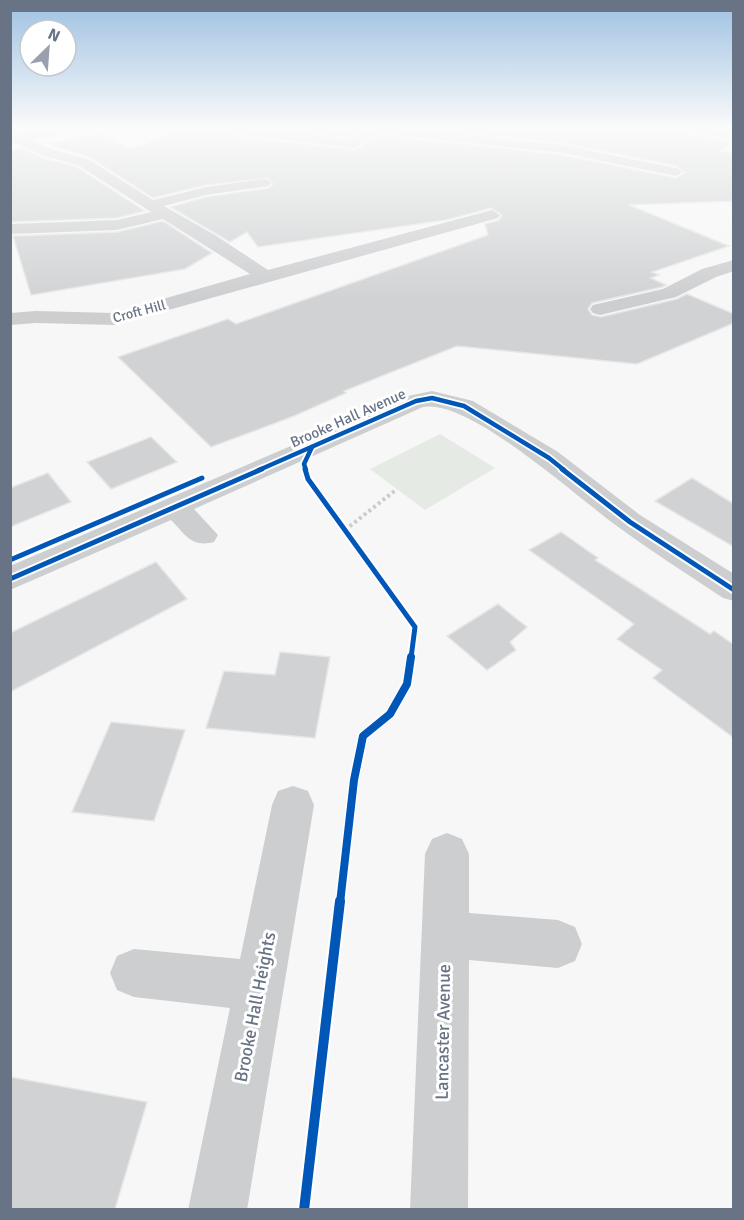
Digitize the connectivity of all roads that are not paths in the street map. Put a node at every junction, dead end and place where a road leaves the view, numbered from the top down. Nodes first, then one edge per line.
1 (119, 185) edge
2 (250, 185) edge
3 (157, 209) junction
4 (492, 215) dead end
5 (10, 229) edge
6 (734, 265) edge
7 (265, 276) junction
8 (600, 309) dead end
9 (10, 319) edge
10 (175, 507) junction
11 (203, 535) dead end
12 (10, 579) edge
13 (734, 590) edge
14 (293, 805) dead end
15 (447, 854) dead end
16 (445, 935) junction
17 (558, 944) dead end
18 (134, 973) dead end
19 (259, 986) junction
20 (217, 1209) edge
21 (440, 1209) edge

1 - 3 street
2 - 3 street
3 - 5 street
3 - 7 street
4 - 7 street, Croft Hill
6 - 8 street
7 - 9 street, Croft Hill
10 - 11 street
10 - 12 street, Brooke Hall Avenue
10 - 13 street, Brooke Hall Avenue
14 - 19 street, Brooke Hall Heights
15 - 16 street, Lancaster Avenue
16 - 17 street
16 - 21 street, Lancaster Avenue
18 - 19 street
19 - 20 street, Brooke Hall Heights

